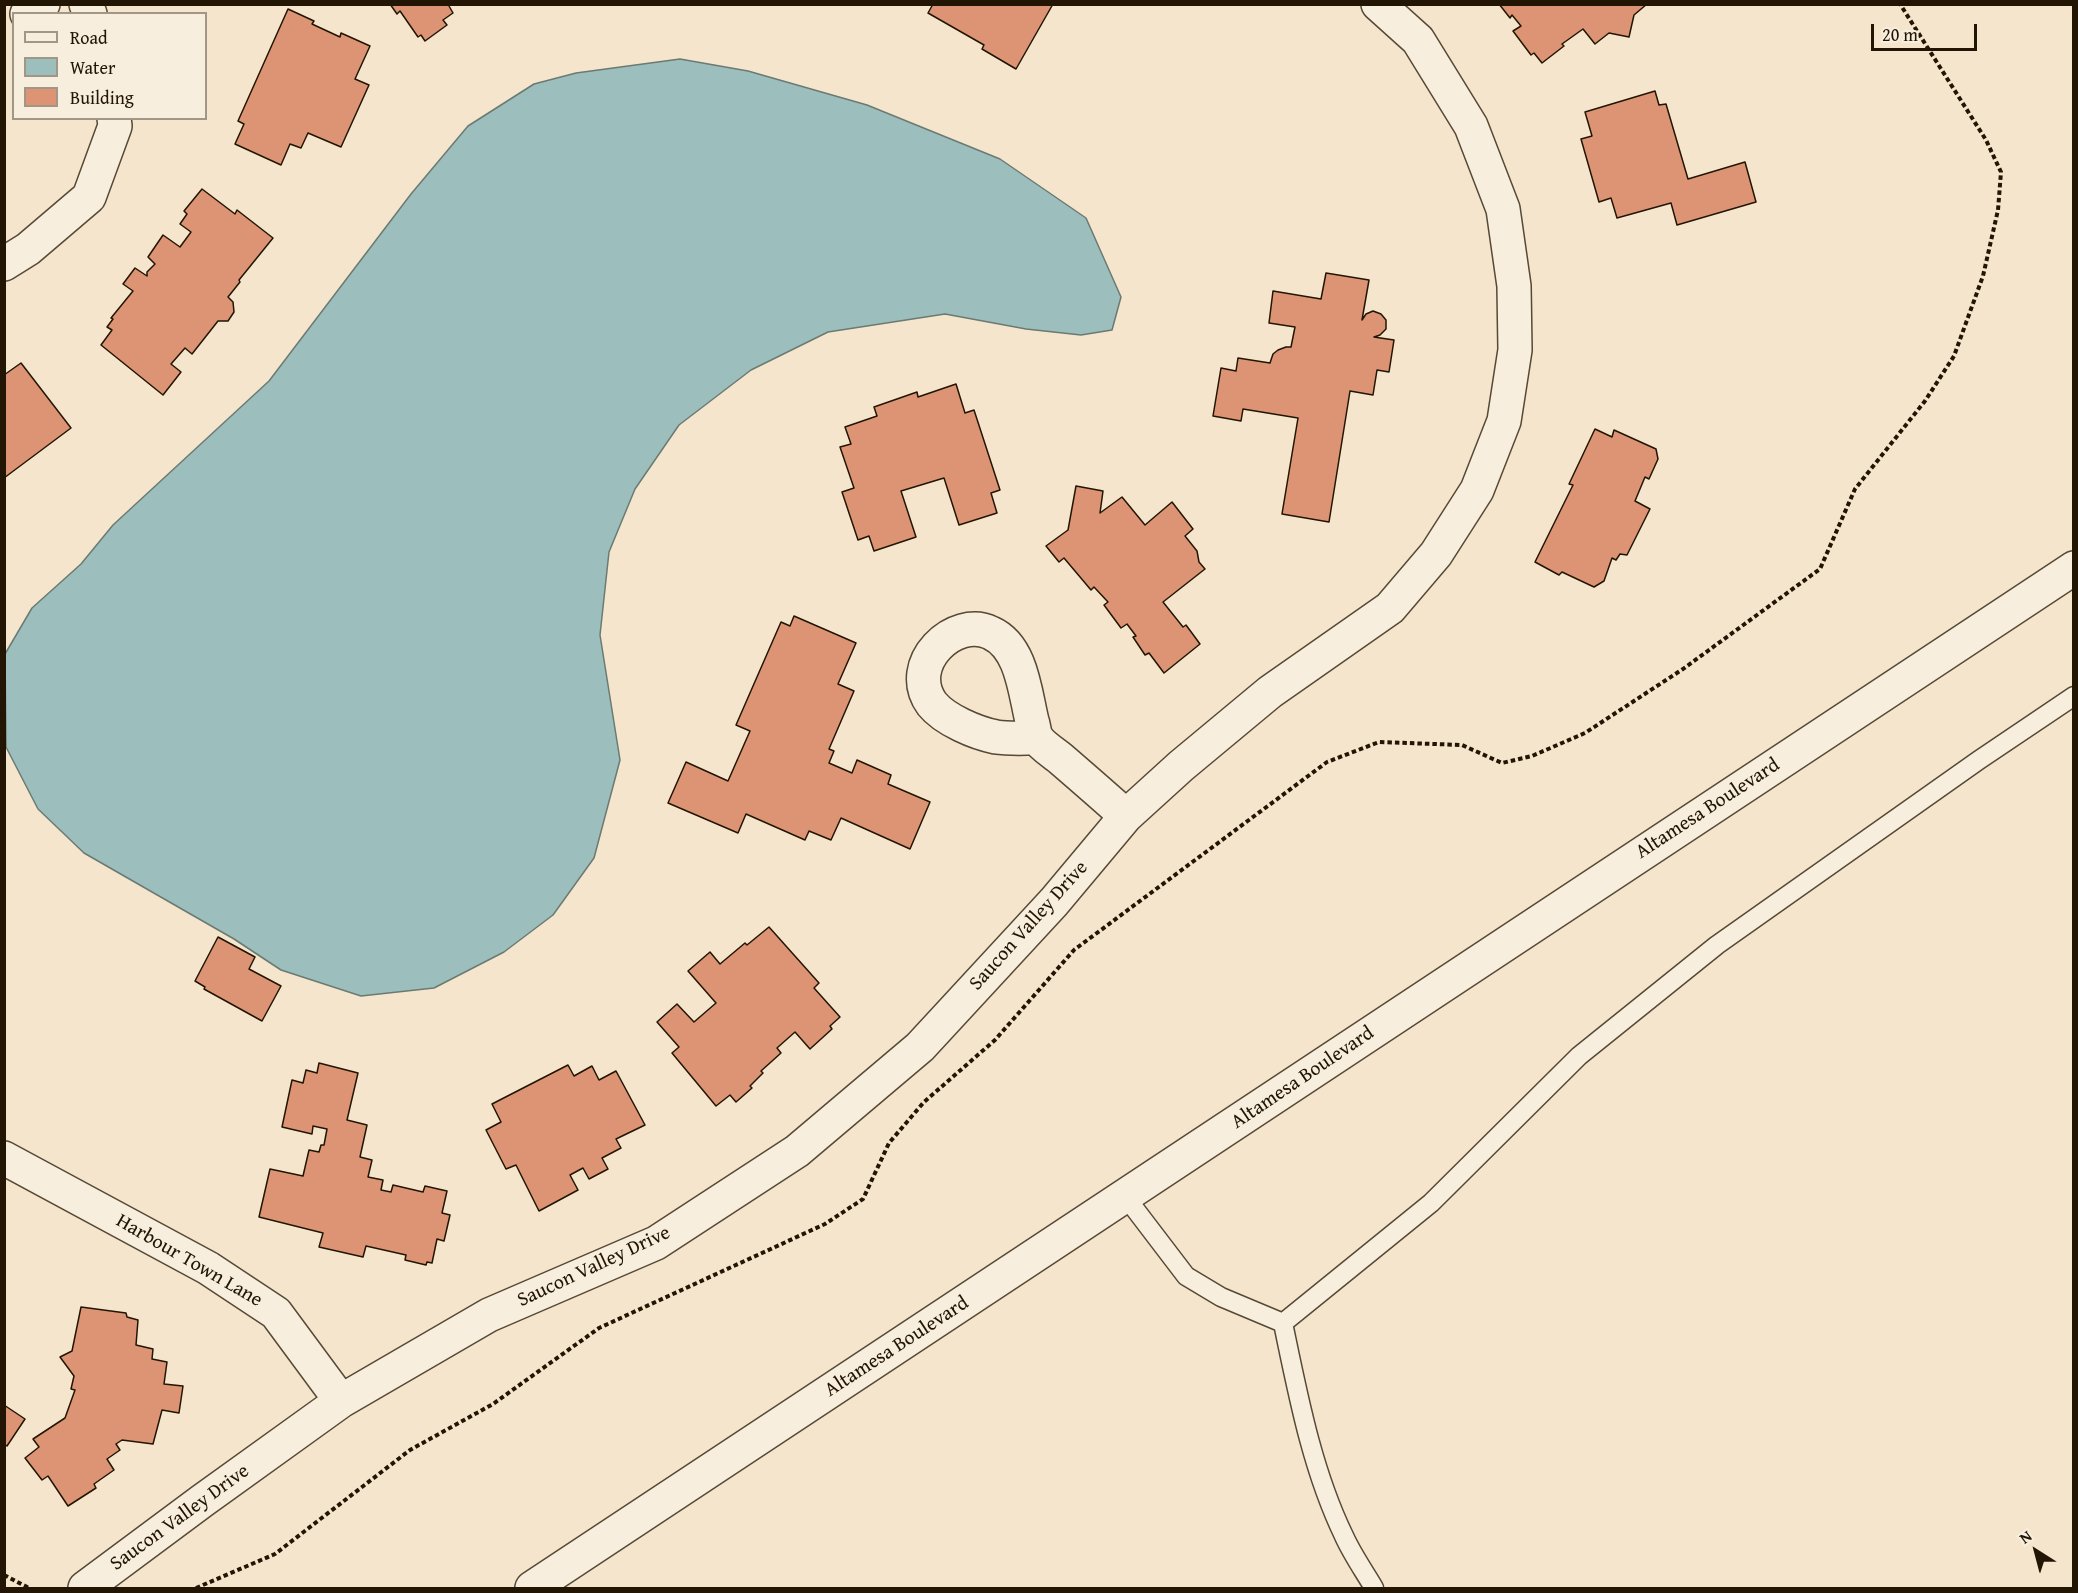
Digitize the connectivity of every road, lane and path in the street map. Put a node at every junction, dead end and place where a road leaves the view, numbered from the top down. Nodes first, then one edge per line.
1 (43, 4) edge
2 (1378, 4) edge
3 (1900, 4) edge
4 (30, 12) edge
5 (114, 120) edge
6 (4, 264) edge
7 (2073, 568) edge
8 (2073, 696) edge
9 (1037, 738) dead end
10 (1126, 816) junction
11 (4, 1158) edge
12 (1125, 1196) junction
13 (1282, 1323) junction
14 (341, 1401) junction
15 (4, 1575) edge
16 (29, 1588) edge
17 (85, 1588) edge
18 (196, 1588) edge
19 (532, 1588) edge
20 (1374, 1588) edge

1 - 4 street
2 - 10 street, Saucon Valley Drive
3 - 18 path
5 - 6 street
7 - 12 street, Altamesa Boulevard
8 - 13 lane
9 - 10 street
10 - 14 street, Saucon Valley Drive
11 - 14 street, Harbour Town Lane
12 - 13 lane
12 - 19 street, Altamesa Boulevard
13 - 20 lane
14 - 17 street, Saucon Valley Drive
15 - 16 path

